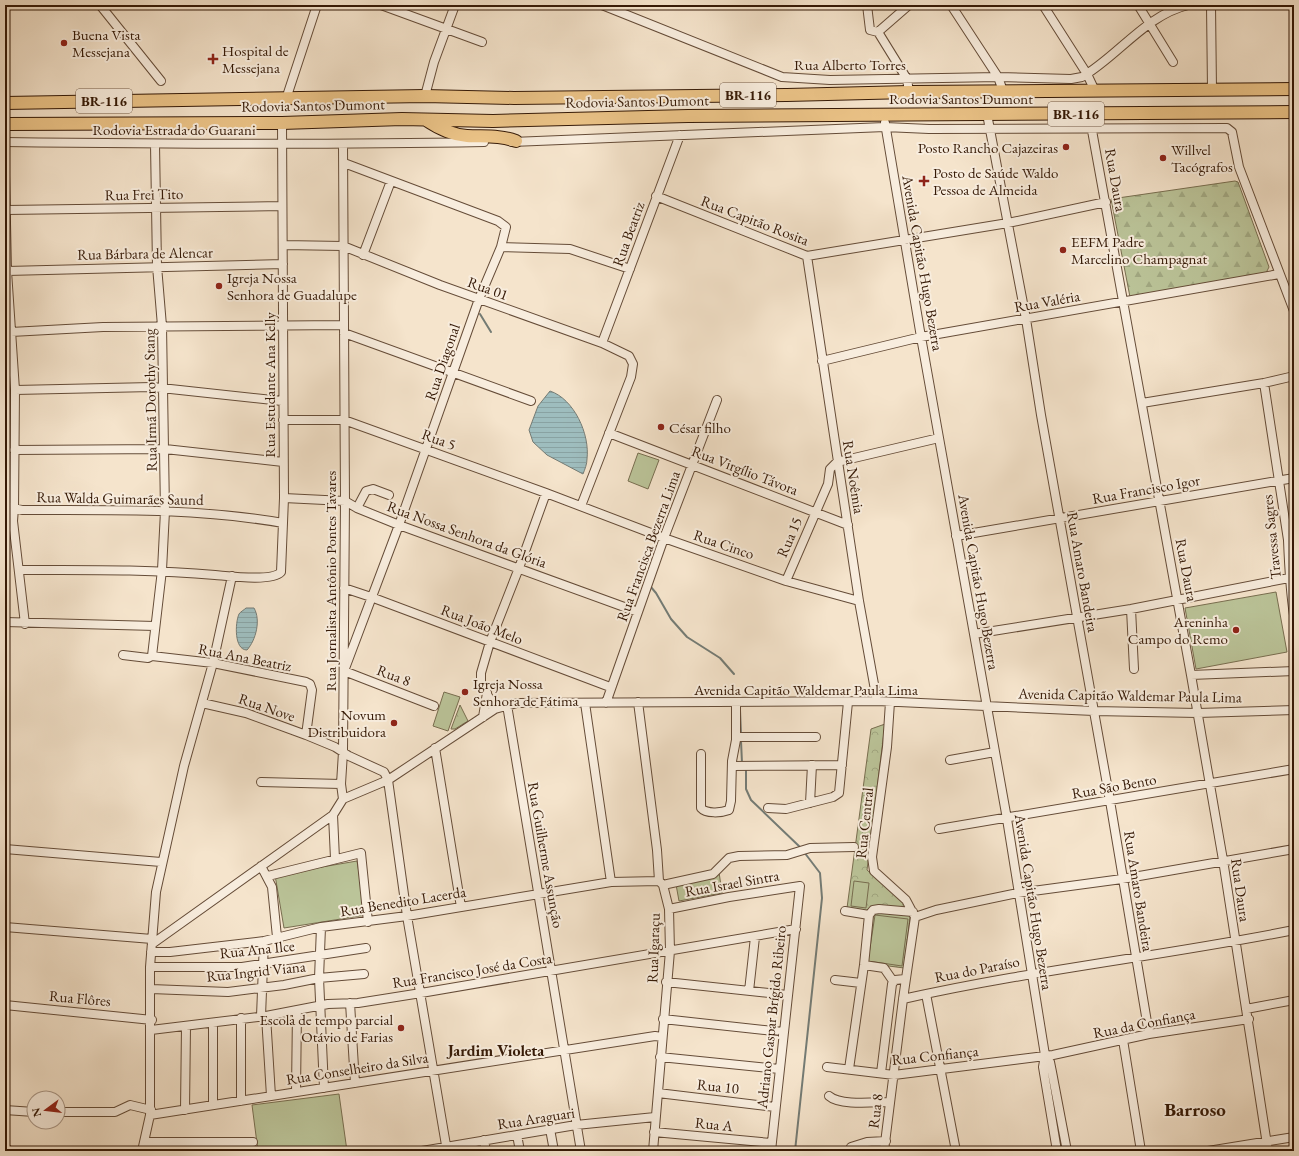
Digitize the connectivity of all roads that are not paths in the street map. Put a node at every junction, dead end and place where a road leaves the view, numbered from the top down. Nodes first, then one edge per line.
1 (100, 5) edge
2 (316, 5) edge
3 (382, 5) edge
4 (455, 5) edge
5 (602, 5) edge
6 (868, 5) edge
7 (909, 5) edge
8 (951, 5) edge
9 (1043, 5) edge
10 (1138, 5) edge
11 (1188, 5) edge
12 (1211, 5) edge
13 (1150, 24) junction
14 (446, 29) junction
15 (878, 32) junction
16 (482, 42) dead end
17 (1173, 62) dead end
18 (1087, 74) junction
19 (998, 77) junction
20 (907, 79) junction
21 (161, 81) dead end
22 (1294, 89) edge
23 (1212, 90) junction
24 (1002, 91) junction
25 (1095, 91) junction
26 (909, 92) junction
27 (425, 96) junction
28 (286, 99) junction
29 (5, 103) edge
30 (1294, 112) edge
31 (1180, 113) junction
32 (884, 114) junction
33 (987, 114) junction
34 (1089, 114) junction
35 (425, 119) junction
36 (282, 123) junction
37 (5, 124) edge
38 (885, 127) junction
39 (1180, 127) junction
40 (989, 128) junction
41 (1092, 128) junction
42 (680, 135) junction
43 (5, 142) edge
44 (282, 142) junction
45 (516, 142) junction
46 (155, 144) junction
47 (343, 145) junction
48 (344, 163) junction
49 (5, 175) edge
50 (391, 181) junction
51 (656, 196) junction
52 (1106, 202) junction
53 (282, 206) junction
54 (157, 207) junction
55 (6, 210) junction
56 (1008, 223) junction
57 (904, 240) junction
58 (283, 246) junction
59 (343, 246) junction
60 (501, 247) junction
61 (363, 255) junction
62 (807, 256) junction
63 (283, 264) junction
64 (157, 266) junction
65 (630, 269) junction
66 (8, 271) junction
67 (1279, 274) junction
68 (479, 299) junction
69 (1122, 302) junction
70 (1294, 311) edge
71 (1026, 319) junction
72 (162, 326) junction
73 (284, 326) junction
74 (344, 329) junction
75 (11, 332) junction
76 (921, 337) junction
77 (602, 343) junction
78 (822, 361) junction
79 (453, 373) junction
80 (1294, 376) edge
81 (1264, 383) junction
82 (163, 388) junction
83 (15, 390) junction
84 (717, 400) dead end
85 (282, 401) junction
86 (531, 401) dead end
87 (1142, 403) junction
88 (283, 420) junction
89 (344, 420) junction
90 (609, 433) junction
91 (939, 438) junction
92 (165, 449) junction
93 (426, 449) junction
94 (14, 450) junction
95 (283, 462) junction
96 (837, 462) junction
97 (693, 465) junction
98 (1294, 478) edge
99 (1279, 481) junction
100 (546, 492) junction
101 (389, 495) dead end
102 (284, 498) junction
103 (345, 500) junction
104 (1159, 500) junction
105 (5, 506) edge
106 (581, 506) junction
107 (14, 508) junction
108 (357, 508) junction
109 (165, 510) junction
110 (814, 512) junction
111 (1059, 519) junction
112 (283, 523) junction
113 (400, 525) junction
114 (848, 525) junction
115 (956, 536) junction
116 (664, 538) junction
117 (519, 568) junction
118 (20, 570) junction
119 (162, 570) junction
120 (232, 576) junction
121 (1291, 577) edge
122 (786, 581) junction
123 (344, 588) junction
124 (371, 597) junction
125 (1178, 600) junction
126 (859, 601) junction
127 (1130, 609) junction
128 (638, 612) junction
129 (1294, 614) edge
130 (1077, 618) junction
131 (5, 622) edge
132 (26, 624) junction
133 (155, 626) junction
134 (974, 634) junction
135 (490, 642) junction
136 (123, 655) dead end
137 (152, 656) junction
138 (213, 664) junction
139 (1134, 669) dead end
140 (344, 671) junction
141 (1294, 671) edge
142 (1191, 675) junction
143 (610, 687) junction
144 (487, 693) junction
145 (877, 701) junction
146 (202, 702) junction
147 (638, 702) junction
148 (736, 702) junction
149 (848, 702) junction
150 (890, 702) junction
151 (585, 703) junction
152 (606, 703) junction
153 (507, 705) junction
154 (434, 706) dead end
155 (987, 707) junction
156 (495, 709) junction
157 (1294, 710) edge
158 (1094, 711) junction
159 (1198, 713) junction
160 (483, 717) junction
161 (306, 735) junction
162 (736, 736) junction
163 (816, 737) dead end
164 (435, 748) junction
165 (344, 752) junction
166 (995, 752) junction
167 (701, 754) dead end
168 (950, 760) dead end
169 (812, 765) junction
170 (842, 765) junction
171 (732, 766) junction
172 (1294, 769) edge
173 (388, 780) junction
174 (261, 782) dead end
175 (1209, 783) junction
176 (341, 784) junction
177 (344, 799) junction
178 (1110, 802) junction
179 (810, 803) junction
180 (768, 808) dead end
181 (333, 815) junction
182 (1007, 819) junction
183 (939, 830) dead end
184 (854, 846) dead end
185 (5, 849) edge
186 (1294, 849) edge
187 (335, 859) junction
188 (1223, 860) junction
189 (161, 862) junction
190 (261, 866) junction
191 (268, 876) junction
192 (1122, 879) junction
193 (611, 882) junction
194 (661, 883) junction
195 (800, 886) joint
196 (537, 893) junction
197 (1018, 893) junction
198 (461, 907) junction
199 (669, 909) junction
200 (845, 911) dead end
201 (914, 914) junction
202 (869, 915) junction
203 (407, 916) junction
204 (368, 922) junction
205 (5, 927) edge
206 (320, 928) junction
207 (796, 929) junction
208 (1294, 930) edge
209 (277, 937) junction
210 (755, 937) junction
211 (264, 941) junction
212 (1234, 942) junction
213 (152, 945) junction
214 (366, 948) dead end
215 (670, 951) junction
216 (320, 955) junction
217 (1135, 957) junction
218 (263, 965) junction
219 (864, 965) junction
220 (150, 967) junction
221 (552, 971) junction
222 (1031, 973) junction
223 (364, 974) dead end
224 (319, 978) junction
225 (835, 980) dead end
226 (905, 980) junction
227 (893, 981) junction
228 (666, 982) junction
229 (861, 983) junction
230 (262, 988) junction
231 (150, 989) junction
232 (750, 991) junction
233 (421, 993) junction
234 (926, 994) junction
235 (787, 995) junction
236 (902, 999) junction
237 (1294, 1000) edge
238 (350, 1003) junction
239 (5, 1006) edge
240 (321, 1006) junction
241 (1246, 1009) junction
242 (297, 1010) junction
243 (264, 1016) junction
244 (241, 1018) junction
245 (663, 1019) junction
246 (1249, 1019) junction
247 (152, 1020) junction
248 (213, 1022) junction
249 (186, 1026) junction
250 (151, 1030) junction
251 (783, 1032) junction
252 (1149, 1034) junction
253 (662, 1036) junction
254 (1123, 1040) junction
255 (563, 1050) junction
256 (1045, 1055) junction
257 (660, 1057) junction
258 (827, 1066) dead end
259 (941, 1068) junction
260 (779, 1069) junction
261 (849, 1069) junction
262 (434, 1070) junction
263 (880, 1073) junction
264 (894, 1075) junction
265 (355, 1083) junction
266 (324, 1088) junction
267 (296, 1092) junction
268 (658, 1094) junction
269 (271, 1096) junction
270 (829, 1096) dead end
271 (241, 1101) junction
272 (890, 1102) junction
273 (213, 1105) junction
274 (775, 1107) junction
275 (5, 1110) edge
276 (186, 1110) junction
277 (26, 1111) edge
278 (66, 1112) edge
279 (150, 1112) junction
280 (656, 1117) junction
281 (576, 1126) junction
282 (550, 1130) junction
283 (654, 1132) junction
284 (517, 1135) junction
285 (1294, 1137) edge
286 (484, 1140) junction
287 (1267, 1141) junction
288 (144, 1142) junction
289 (253, 1142) dead end
290 (886, 1142) junction
291 (771, 1147) edge
292 (851, 1147) dead end
293 (5, 1149) edge
294 (447, 1149) edge
295 (8, 1151) edge
296 (142, 1151) edge
297 (422, 1151) edge
298 (486, 1151) edge
299 (520, 1151) edge
300 (554, 1151) edge
301 (581, 1151) edge
302 (653, 1151) edge
303 (884, 1151) edge
304 (956, 1151) edge
305 (1057, 1151) edge
306 (1067, 1151) edge
307 (1140, 1151) edge
308 (1208, 1151) edge
309 (1268, 1151) edge

1 - 21 street
2 - 28 street
3 - 14 street
4 - 14 street
5 - 20 street, Rua Alberto Torres
6 - 15 street
7 - 15 street
8 - 19 street
9 - 18 street
10 - 13 street
11 - 13 street
12 - 23 street
13 - 17 street
13 - 18 street
14 - 16 street
14 - 27 street
15 - 20 street
18 - 19 street, Rua Alberto Torres
18 - 25 street
19 - 20 street, Rua Alberto Torres
19 - 24 street
20 - 26 street
22 - 23 highway, Rodovia Santos Dumont / BR-116
23 - 25 highway, Rodovia Santos Dumont / BR-116
24 - 25 highway, Rodovia Santos Dumont / BR-116
24 - 26 highway, Rodovia Santos Dumont / BR-116
26 - 27 highway, Rodovia Santos Dumont / BR-116
27 - 28 highway, Rodovia Santos Dumont / BR-116
28 - 29 highway, Rodovia Santos Dumont / BR-116
30 - 31 highway, Rodovia Santos Dumont / BR-116
31 - 34 highway, Rodovia Santos Dumont / BR-116
31 - 39 street
32 - 33 highway, Rodovia Santos Dumont / BR-116
32 - 35 highway, Rodovia Santos Dumont / BR-116
32 - 38 street, Avenida Capitão Hugo Bezerra
33 - 34 highway, Rodovia Santos Dumont / BR-116
33 - 40 street, Rua Amaro Bandeira
34 - 41 street, Rua Daura
35 - 36 highway, Rodovia Santos Dumont / BR-116
35 - 45 highway
36 - 37 highway, Rodovia Santos Dumont / BR-116
36 - 44 street, Rua Estudante Ana Kelly
38 - 40 street, Rodovia Estrada do Guarani
38 - 42 street, Rodovia Estrada do Guarani
38 - 57 street, Avenida Capitão Hugo Bezerra
39 - 41 street, Rodovia Estrada do Guarani
39 - 67 street, Rodovia Estrada do Guarani
40 - 41 street, Rodovia Estrada do Guarani
40 - 56 street, Rua Amaro Bandeira
41 - 52 street, Rua Daura
42 - 45 street, Rodovia Estrada do Guarani
42 - 51 street, Rua Beatriz
43 - 46 street, Rodovia Estrada do Guarani
44 - 46 street, Rodovia Estrada do Guarani
44 - 47 street, Rodovia Estrada do Guarani
44 - 53 street, Rua Estudante Ana Kelly
45 - 47 street, Rodovia Estrada do Guarani
46 - 54 street, Rua Irmã Dorothy Stang
47 - 48 street, Rua Jornalista Antônio Pontes Tavares
48 - 50 street, Rua Diagonal
48 - 59 street, Rua Jornalista Antônio Pontes Tavares
49 - 55 street
50 - 60 street, Rua Diagonal
50 - 61 street
51 - 62 street, Rua Capitão Rosita
51 - 65 street, Rua Beatriz
52 - 56 street, Rua Capitão Rosita
52 - 69 street, Rua Daura
53 - 54 street, Rua Frei Tito
53 - 58 street, Rua Estudante Ana Kelly
54 - 55 street, Rua Frei Tito
54 - 64 street, Rua Irmã Dorothy Stang
55 - 66 street
56 - 57 street, Rua Capitão Rosita
56 - 71 street, Rua Amaro Bandeira
57 - 62 street, Rua Capitão Rosita
57 - 76 street, Avenida Capitão Hugo Bezerra
58 - 59 street
58 - 63 street, Rua Estudante Ana Kelly
59 - 61 street, Rua 01
59 - 74 street, Rua Jornalista Antônio Pontes Tavares
60 - 65 street
60 - 68 street, Rua Diagonal
61 - 68 street, Rua 01
62 - 78 street, Rua Noêmia
63 - 64 street, Rua Bárbara de Alencar
63 - 73 street, Rua Estudante Ana Kelly
64 - 66 street, Rua Bárbara de Alencar
64 - 72 street, Rua Irmã Dorothy Stang
65 - 77 street, Rua Beatriz
66 - 75 street
67 - 69 street, Rua Valéria
67 - 70 street
68 - 77 street, Rua 01
68 - 79 street, Rua Diagonal
69 - 71 street, Rua Valéria
69 - 87 street, Rua Daura
71 - 76 street, Rua Valéria
71 - 111 street, Rua Amaro Bandeira
72 - 73 street
72 - 75 street
72 - 82 street, Rua Irmã Dorothy Stang
73 - 74 street
73 - 85 street, Rua Estudante Ana Kelly
74 - 79 street
74 - 89 street, Rua Jornalista Antônio Pontes Tavares
75 - 83 street
76 - 78 street, Rua Valéria
76 - 91 street, Avenida Capitão Hugo Bezerra
77 - 90 street, Rua 01
78 - 96 street, Rua Noêmia
79 - 86 street
79 - 93 street, Rua Diagonal
80 - 81 street
81 - 87 street
81 - 99 street, Travessa Sagres
82 - 83 street
82 - 85 street
82 - 92 street, Rua Irmã Dorothy Stang
83 - 94 street
84 - 97 street, Rua Francisca Bezerra Lima
85 - 88 street, Rua Estudante Ana Kelly
87 - 104 street, Rua Daura
88 - 89 street, Rua 5
88 - 95 street, Rua Estudante Ana Kelly
89 - 93 street, Rua 5
89 - 103 street, Rua Jornalista Antônio Pontes Tavares
90 - 97 street, Rua Virgílio Távora
90 - 106 street
91 - 96 street
91 - 115 street, Avenida Capitão Hugo Bezerra
92 - 94 street
92 - 95 street
92 - 109 street, Rua Irmã Dorothy Stang
93 - 100 street, Rua 5
93 - 113 street, Rua Diagonal
94 - 107 street
95 - 102 street, Rua Estudante Ana Kelly
96 - 110 street, Rua 15
96 - 114 street, Rua Noêmia
97 - 110 street, Rua Virgílio Távora
97 - 116 street, Rua Francisca Bezerra Lima
98 - 99 street, Rua Francisco Igor
99 - 104 street, Rua Francisco Igor
99 - 121 street, Travessa Sagres
100 - 106 street, Rua 5
100 - 117 street
101 - 108 street
102 - 103 street
102 - 112 street, Rua Estudante Ana Kelly
103 - 108 street, Rua Nossa Senhora da Glória
103 - 123 street, Rua Jornalista Antônio Pontes Tavares
104 - 111 street, Rua Francisco Igor
104 - 125 street, Rua Daura
105 - 107 street, Rua Walda Guimarães Saund
106 - 116 street, Rua Cinco
107 - 109 street, Rua Walda Guimarães Saund
107 - 118 street
108 - 113 street, Rua Nossa Senhora da Glória
109 - 112 street, Rua Walda Guimarães Saund
109 - 119 street, Rua Irmã Dorothy Stang
110 - 114 street, Rua Virgílio Távora
110 - 122 street, Rua 15
111 - 115 street, Rua Francisco Igor
111 - 130 street, Rua Amaro Bandeira
112 - 120 street, Rua Estudante Ana Kelly
113 - 117 street, Rua Nossa Senhora da Glória
113 - 124 street, Rua Diagonal
114 - 126 street, Rua Noêmia
115 - 134 street, Avenida Capitão Hugo Bezerra
116 - 122 street, Rua Cinco
116 - 128 street, Rua Francisca Bezerra Lima
117 - 128 street, Rua Nossa Senhora da Glória
117 - 135 street
118 - 119 street
118 - 132 street
119 - 120 street
119 - 133 street, Rua Irmã Dorothy Stang
120 - 138 street
121 - 125 street
121 - 129 street, Travessa Sagres
122 - 126 street, Rua Cinco
123 - 124 street, Rua João Melo
123 - 140 street, Rua Jornalista Antônio Pontes Tavares
124 - 135 street, Rua João Melo
124 - 140 street, Rua Diagonal
125 - 127 street
125 - 142 street, Rua Daura
126 - 145 street, Rua Noêmia
127 - 130 street
127 - 139 street
128 - 143 street, Rua Francisca Bezerra Lima
130 - 134 street
130 - 158 street, Rua Amaro Bandeira
131 - 132 street
132 - 133 street
133 - 137 street, Rua Irmã Dorothy Stang
134 - 155 street, Avenida Capitão Hugo Bezerra
135 - 143 street, Rua João Melo
135 - 144 street
136 - 137 street, Rua Ana Beatriz
137 - 138 street, Rua Ana Beatriz
138 - 146 street
138 - 161 street, Rua Ana Beatriz
140 - 154 street, Rua 8
140 - 165 street, Rua Jornalista Antônio Pontes Tavares
141 - 142 street
142 - 159 street, Rua Daura
143 - 152 street, Rua Francisca Bezerra Lima
144 - 156 street
144 - 160 street
145 - 149 street, Avenida Capitão Waldemar Paula Lima
145 - 150 street, Avenida Capitão Waldemar Paula Lima
146 - 161 street, Rua Nove
146 - 189 street
147 - 148 street, Avenida Capitão Waldemar Paula Lima
147 - 152 street, Avenida Capitão Waldemar Paula Lima
147 - 194 street, Rua Igaraçu
148 - 149 street, Avenida Capitão Waldemar Paula Lima
148 - 162 street
149 - 170 street
150 - 155 street, Avenida Capitão Waldemar Paula Lima
150 - 201 street, Rua Central
151 - 152 street, Avenida Capitão Waldemar Paula Lima
151 - 153 street, Avenida Capitão Waldemar Paula Lima
151 - 193 street
153 - 156 street, Avenida Capitão Waldemar Paula Lima
153 - 196 street, Rua Guilherme Assunção
155 - 158 street, Avenida Capitão Waldemar Paula Lima
155 - 166 street, Avenida Capitão Hugo Bezerra
156 - 160 street, Avenida Capitão Waldemar Paula Lima
157 - 159 street, Avenida Capitão Waldemar Paula Lima
158 - 159 street, Avenida Capitão Waldemar Paula Lima
158 - 178 street, Rua Amaro Bandeira
159 - 175 street, Rua Daura
160 - 164 street, Avenida Capitão Waldemar Paula Lima
161 - 165 street, Rua Nove
162 - 163 street
162 - 171 street
164 - 173 street, Avenida Capitão Waldemar Paula Lima
164 - 198 street
165 - 173 street, Rua Nove
165 - 176 street, Rua Jornalista Antônio Pontes Tavares
166 - 168 street
166 - 182 street, Avenida Capitão Hugo Bezerra
167 - 171 street
169 - 170 street
169 - 171 street
169 - 179 street
170 - 179 street
172 - 175 street, Rua São Bento
173 - 177 street, Avenida Capitão Waldemar Paula Lima
173 - 203 street
174 - 176 street
175 - 178 street, Rua São Bento
175 - 188 street, Rua Daura
176 - 177 street, Rua Jornalista Antônio Pontes Tavares
177 - 181 street
178 - 182 street, Rua São Bento
178 - 192 street, Rua Amaro Bandeira
179 - 180 street
181 - 187 street
181 - 190 street
182 - 183 street, Rua São Bento
182 - 197 street, Avenida Capitão Hugo Bezerra
184 - 194 street, Rua Benedito Lacerda
185 - 189 street
186 - 188 street
187 - 191 street
187 - 204 street
188 - 192 street
188 - 212 street, Rua Daura
189 - 213 street
190 - 191 street
190 - 213 street
191 - 209 street
192 - 197 street
192 - 217 street, Rua Amaro Bandeira
193 - 194 street, Rua Benedito Lacerda
193 - 196 street, Rua Benedito Lacerda
194 - 199 street, Rua Igaraçu
195 - 199 street, Rua Israel Sintra
195 - 207 street, Adriano Gaspar Brígido Ribeiro
196 - 198 street, Rua Benedito Lacerda
196 - 221 street, Rua Guilherme Assunção
197 - 201 street
197 - 222 street, Avenida Capitão Hugo Bezerra
198 - 203 street, Rua Benedito Lacerda
199 - 215 street, Rua Igaraçu
200 - 202 street
201 - 202 street
201 - 226 street
202 - 219 street
203 - 204 street, Rua Benedito Lacerda
203 - 233 street
204 - 206 street, Rua Benedito Lacerda
205 - 213 street
206 - 209 street, Rua Benedito Lacerda
206 - 216 street
207 - 210 street, Rua Francisco José da Costa
207 - 235 street, Adriano Gaspar Brígido Ribeiro
208 - 212 street, Rua do Paraíso
209 - 211 street, Rua Benedito Lacerda
210 - 215 street, Rua Francisco José da Costa
210 - 232 street
211 - 213 street, Rua Benedito Lacerda
211 - 218 street
212 - 217 street, Rua do Paraíso
212 - 241 street, Rua Daura
213 - 220 street
214 - 216 street, Rua Ana Ilce
215 - 221 street, Rua Francisco José da Costa
215 - 228 street, Rua Igaraçu
216 - 218 street, Rua Ana Ilce
216 - 224 street
217 - 222 street, Rua do Paraíso
217 - 252 street, Rua Amaro Bandeira
218 - 220 street, Rua Ana Ilce
218 - 230 street
219 - 227 street
219 - 229 street
220 - 231 street
221 - 233 street, Rua Francisco José da Costa
221 - 255 street, Rua Guilherme Assunção
222 - 234 street, Rua do Paraíso
222 - 256 street, Avenida Capitão Hugo Bezerra
223 - 224 street, Rua Ingrid Viana
224 - 230 street, Rua Ingrid Viana
224 - 240 street
225 - 229 street
226 - 227 street
226 - 236 street
227 - 263 street
228 - 232 street
228 - 245 street, Rua Igaraçu
229 - 261 street
230 - 231 street, Rua Ingrid Viana
230 - 243 street
231 - 247 street
232 - 235 street
233 - 238 street, Rua Francisco José da Costa
233 - 262 street
234 - 236 street, Rua do Paraíso
234 - 259 street
235 - 251 street, Adriano Gaspar Brígido Ribeiro
236 - 264 street
237 - 241 street
238 - 240 street, Rua Francisco José da Costa
238 - 265 street
239 - 247 street, Rua Flôres
240 - 242 street, Rua Francisco José da Costa
240 - 266 street
241 - 246 street, Rua Daura
242 - 243 street, Rua Francisco José da Costa
242 - 267 street
243 - 244 street, Rua Francisco José da Costa
243 - 269 street
244 - 248 street, Rua Francisco José da Costa
244 - 271 street
245 - 251 street
245 - 253 street, Rua Igaraçu
246 - 252 street, Rua da Confiança
246 - 287 street, Rua Daura
247 - 250 street
248 - 249 street, Rua Francisco José da Costa
248 - 273 street
249 - 250 street, Rua Francisco José da Costa
249 - 276 street
250 - 279 street
251 - 260 street, Adriano Gaspar Brígido Ribeiro
252 - 254 street, Rua da Confiança
253 - 255 street, Rua Conselheiro da Silva
253 - 257 street, Rua Igaraçu
254 - 256 street, Rua da Confiança
254 - 307 street
255 - 262 street, Rua Conselheiro da Silva
255 - 281 street, Rua Guilherme Assunção
256 - 259 street, Rua Confiança
256 - 305 street, Avenida Capitão Hugo Bezerra
256 - 306 street, Avenida Capitão Hugo Bezerra
257 - 260 street
257 - 268 street, Rua Igaraçu
258 - 261 street, Rua Confiança
259 - 264 street, Rua Confiança
259 - 304 street
260 - 274 street, Adriano Gaspar Brígido Ribeiro
261 - 263 street, Rua Confiança
262 - 265 street, Rua Conselheiro da Silva
262 - 294 street
263 - 264 street, Rua Confiança
264 - 272 street, Rua 8
265 - 266 street, Rua Conselheiro da Silva
266 - 267 street, Rua Conselheiro da Silva
267 - 269 street, Rua Conselheiro da Silva
268 - 274 street, Rua 10
268 - 280 street, Rua Igaraçu
269 - 271 street, Rua Conselheiro da Silva
270 - 272 street
271 - 273 street, Rua Conselheiro da Silva
272 - 290 street, Rua 8
273 - 276 street, Rua Conselheiro da Silva
274 - 291 street, Adriano Gaspar Brígido Ribeiro
275 - 277 street
276 - 279 street, Rua Conselheiro da Silva
278 - 279 street
279 - 288 street
280 - 281 street, Rua Araguari
280 - 283 street, Rua Igaraçu
281 - 282 street, Rua Araguari
281 - 301 street, Rua Guilherme Assunção
282 - 284 street, Rua Araguari
282 - 300 street
283 - 291 street, Rua A
283 - 302 street, Rua Igaraçu
284 - 286 street, Rua Araguari
284 - 299 street
285 - 287 street
286 - 294 street, Rua Araguari
286 - 298 street
287 - 308 street
287 - 309 street, Rua Daura
288 - 289 street
288 - 296 street
290 - 292 street
290 - 303 street, Rua 8
293 - 295 main road
294 - 297 street, Rua Araguari

